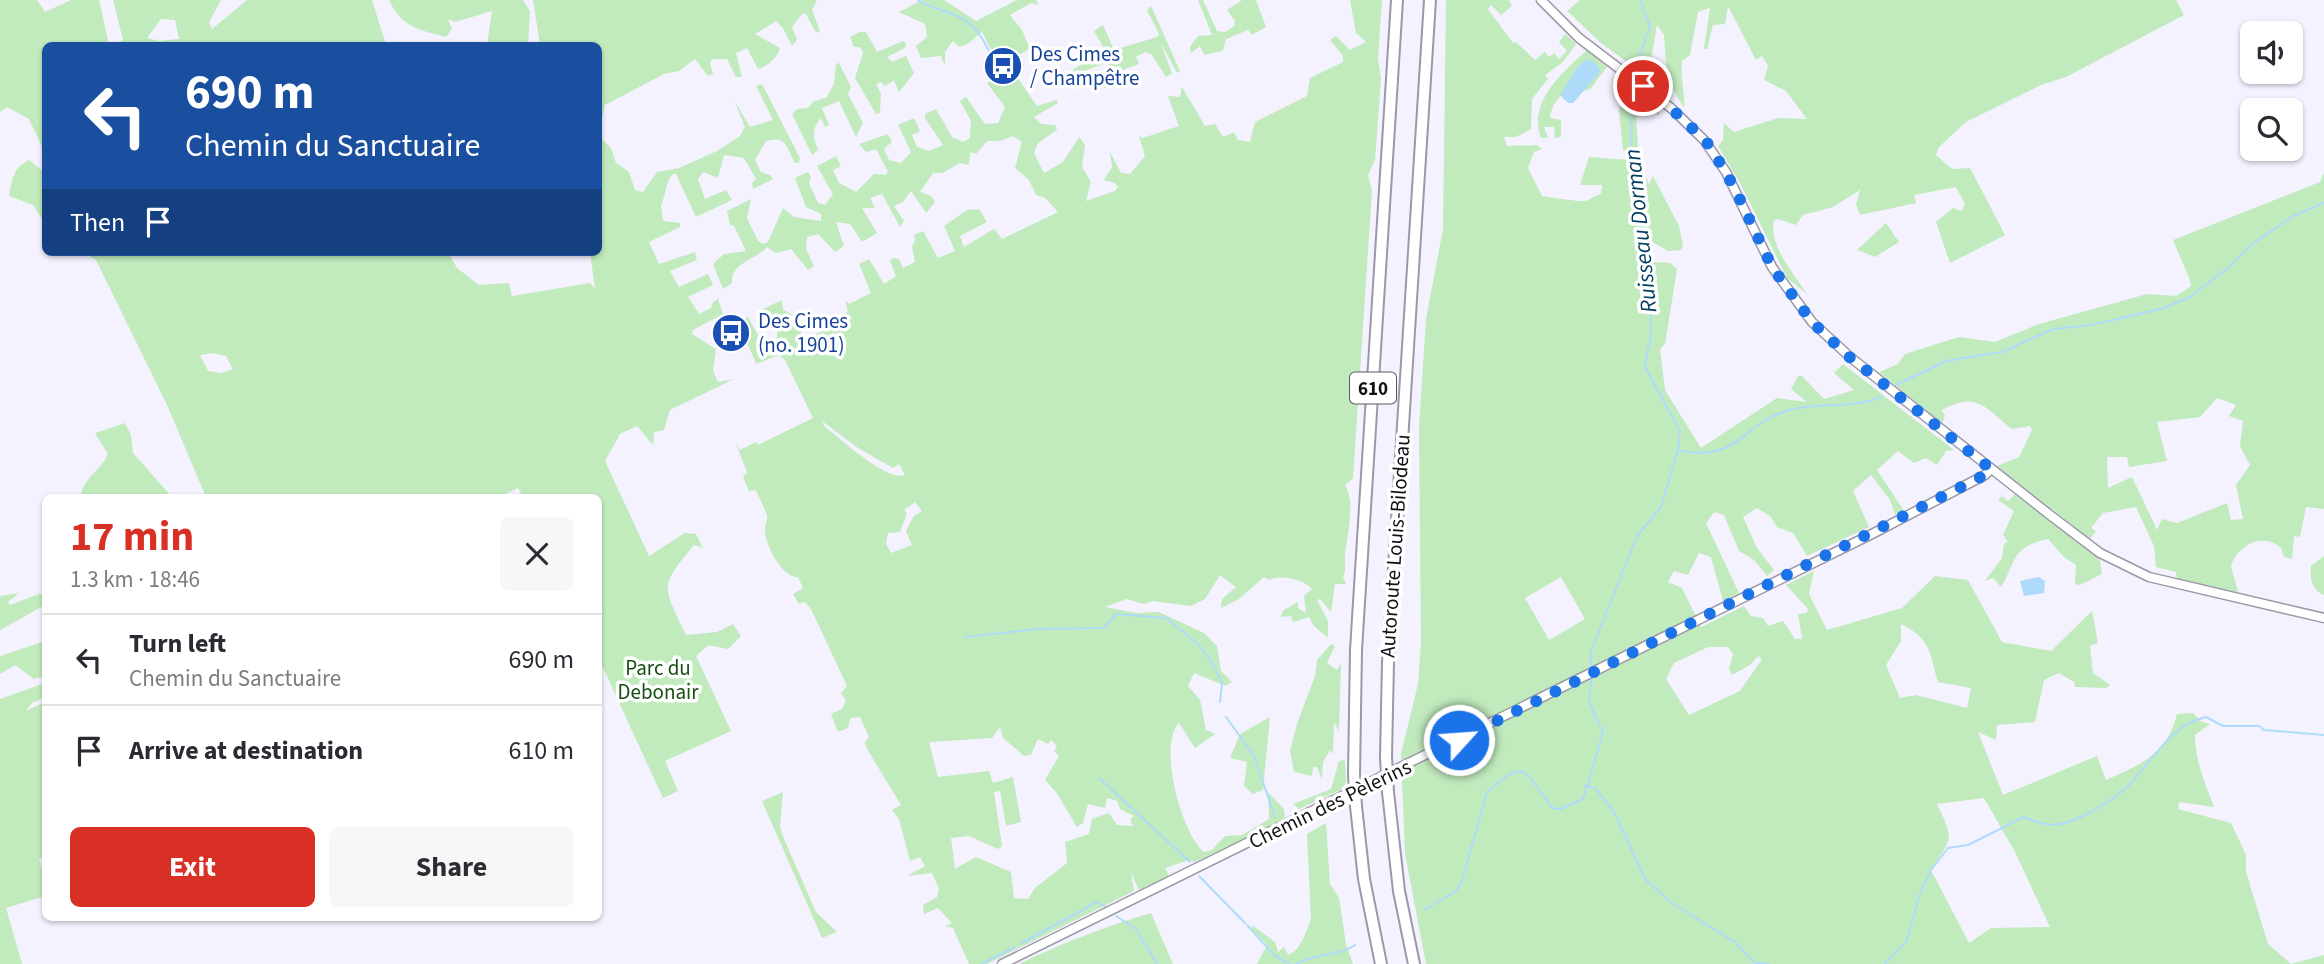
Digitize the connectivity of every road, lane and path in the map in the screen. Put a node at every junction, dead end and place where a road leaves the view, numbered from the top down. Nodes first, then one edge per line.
1 (1397, 0) edge
2 (1430, 0) edge
3 (1541, 0) edge
4 (1991, 469) junction
5 (2324, 618) edge
6 (1002, 964) edge
7 (1381, 964) edge
8 (1414, 964) edge

1 - 7 highway, Autoroute Louis-Bilodeau / 610, bridge
2 - 8 highway, Autoroute Louis-Bilodeau / 610, bridge
3 - 4 street
4 - 5 street
4 - 6 street, Chemin des Pèlerins

